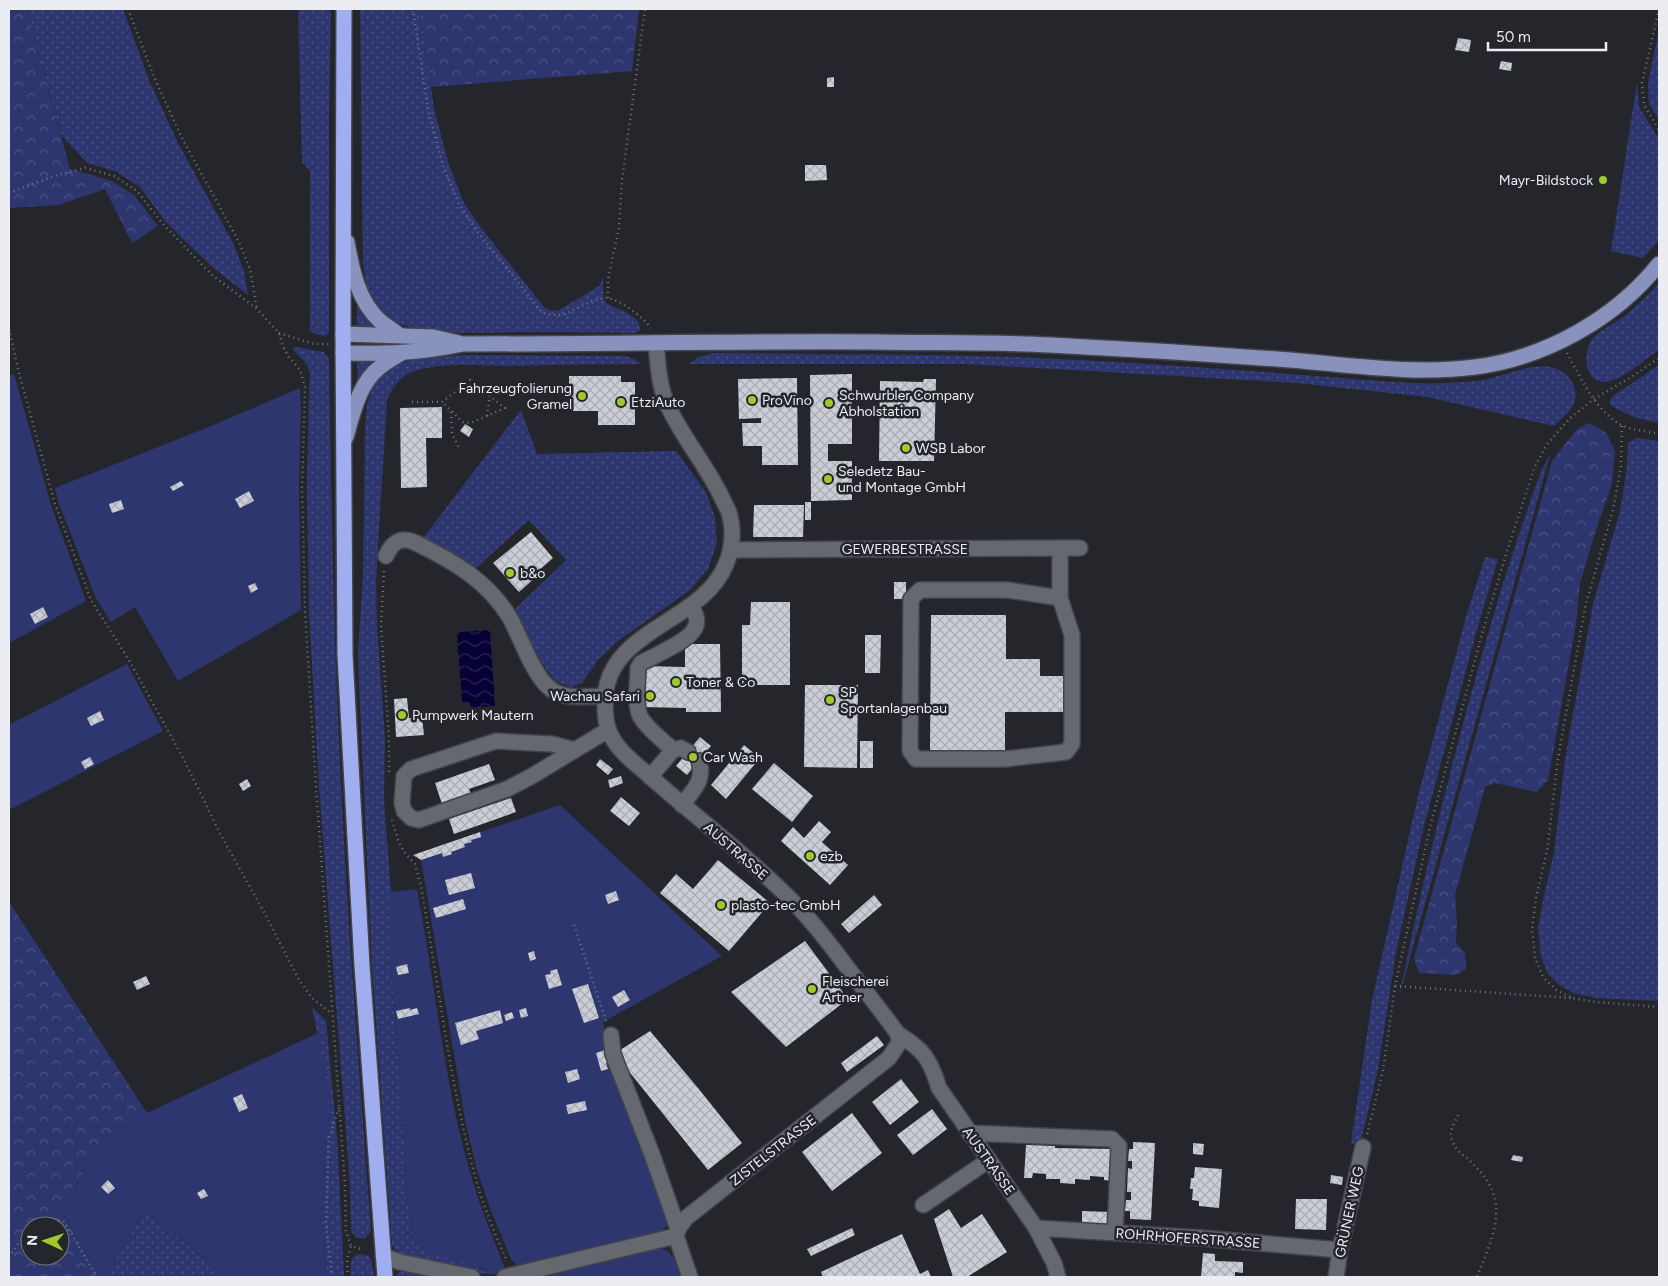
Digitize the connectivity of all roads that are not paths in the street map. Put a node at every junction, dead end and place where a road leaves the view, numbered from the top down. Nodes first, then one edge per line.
1 (344, 9) edge
2 (343, 225) junction
3 (1659, 264) edge
4 (343, 334) junction
5 (400, 335) junction
6 (656, 343) junction
7 (463, 344) junction
8 (343, 354) junction
9 (400, 354) junction
10 (343, 446) junction
11 (1060, 548) junction
12 (1080, 548) dead end
13 (731, 550) junction
14 (386, 556) road end
15 (1060, 598) junction
16 (690, 606) junction
17 (605, 696) junction
18 (608, 730) junction
19 (575, 750) junction
20 (687, 755) junction
21 (650, 776) junction
22 (682, 804) junction
23 (898, 1034) junction
24 (611, 1035) road end
25 (969, 1133) junction
26 (1363, 1147) road end
27 (989, 1160) junction
28 (922, 1205) dead end
29 (1036, 1228) junction
30 (677, 1233) junction
31 (1115, 1233) junction
32 (1340, 1250) junction
33 (384, 1256) junction
34 (385, 1277) edge
35 (472, 1277) edge
36 (510, 1277) edge
37 (690, 1277) edge
38 (1058, 1277) edge
39 (1336, 1277) edge

1 - 2 highway
2 - 4 highway
2 - 5 main road
3 - 6 main road
4 - 5 main road
4 - 8 highway
5 - 7 main road
6 - 7 main road
6 - 13 street, AUSTRASSE
7 - 9 main road
8 - 9 main road
8 - 10 highway
9 - 10 main road
10 - 33 highway
11 - 12 street, GEWERBESTRASSE
11 - 13 street, GEWERBESTRASSE
11 - 15 street
13 - 16 street, AUSTRASSE
14 - 17 street
15 - 15 street
16 - 17 street, AUSTRASSE
16 - 20 street
17 - 18 street, AUSTRASSE
18 - 19 street
18 - 21 street, AUSTRASSE
19 - 19 street
20 - 21 street
20 - 22 street
21 - 22 street, AUSTRASSE
22 - 23 street, AUSTRASSE
23 - 25 street, AUSTRASSE
23 - 30 street, ZISTELSTRASSE
24 - 30 street
25 - 27 street, AUSTRASSE
25 - 31 street
26 - 32 street, GRÜNER WEG
27 - 28 street
27 - 29 street, AUSTRASSE
29 - 31 street, ROHRHOFERSTRASSE
29 - 38 street, AUSTRASSE
30 - 36 street
30 - 37 street
31 - 32 street, ROHRHOFERSTRASSE
32 - 39 street, GRÜNER WEG
33 - 34 highway
33 - 35 street

